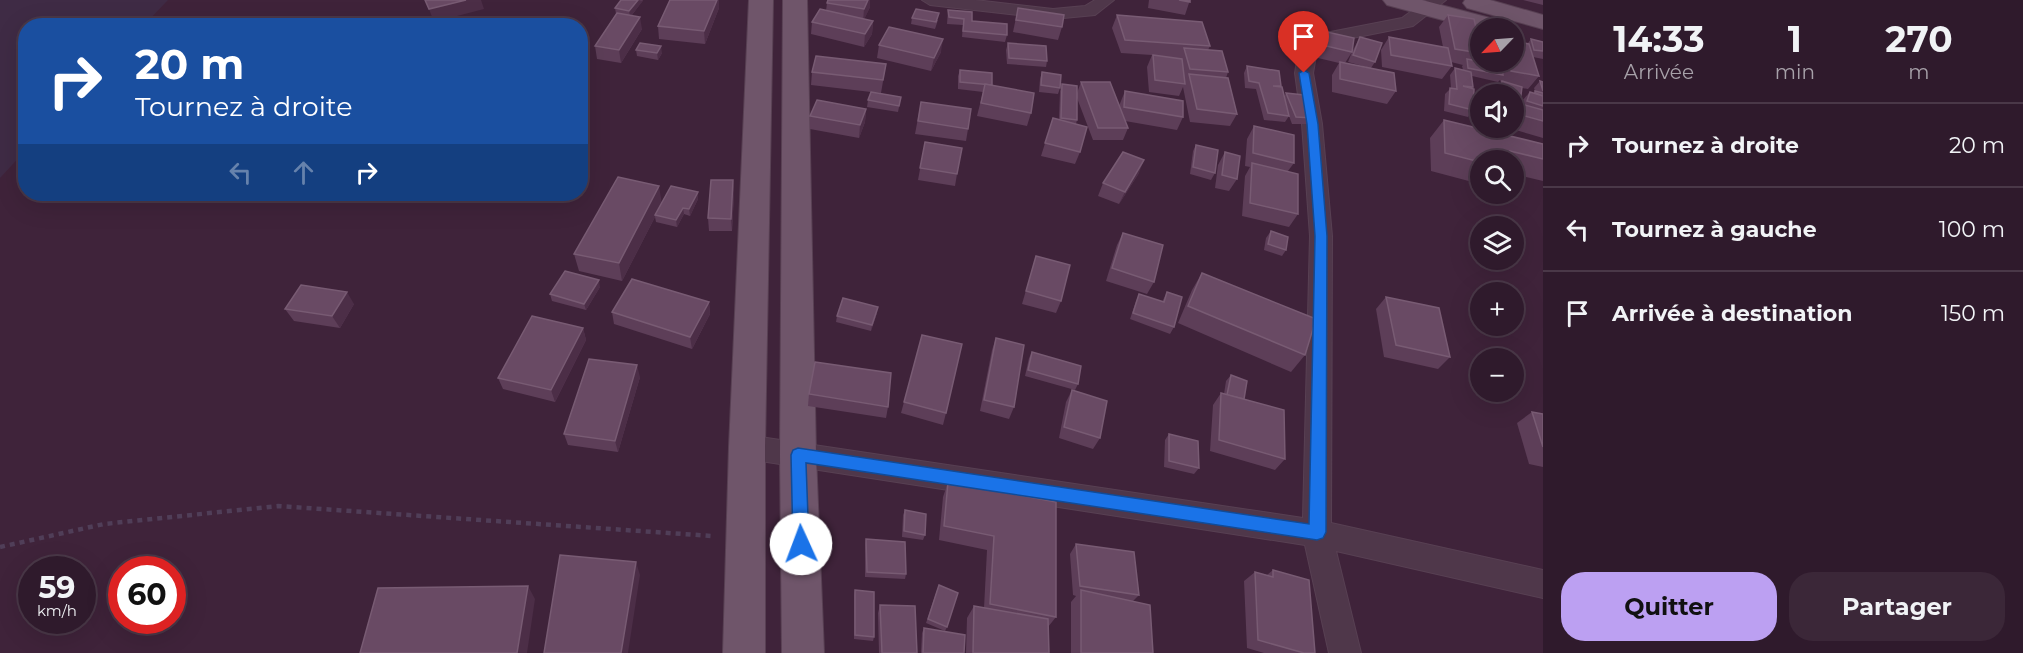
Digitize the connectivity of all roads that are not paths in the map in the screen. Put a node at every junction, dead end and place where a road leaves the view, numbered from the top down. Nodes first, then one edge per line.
1 (761, 0) edge
2 (795, 0) edge
3 (930, 0) edge
4 (1106, 0) edge
5 (1395, 0) edge
6 (1465, 0) edge
7 (1432, 4) edge
8 (1472, 18) edge
9 (1543, 22) edge
10 (1524, 35) edge
11 (1543, 40) edge
12 (747, 447) junction
13 (798, 455) junction
14 (1317, 532) junction
15 (1543, 584) edge
16 (744, 653) edge
17 (803, 653) edge
18 (1345, 653) edge

1 - 12 main road
2 - 13 main road
3 - 4 street
5 - 7 main road
6 - 9 main road
7 - 8 main road
7 - 14 street
10 - 11 main road
12 - 13 street
12 - 16 main road
13 - 14 street
13 - 17 main road
14 - 15 street
14 - 18 street

